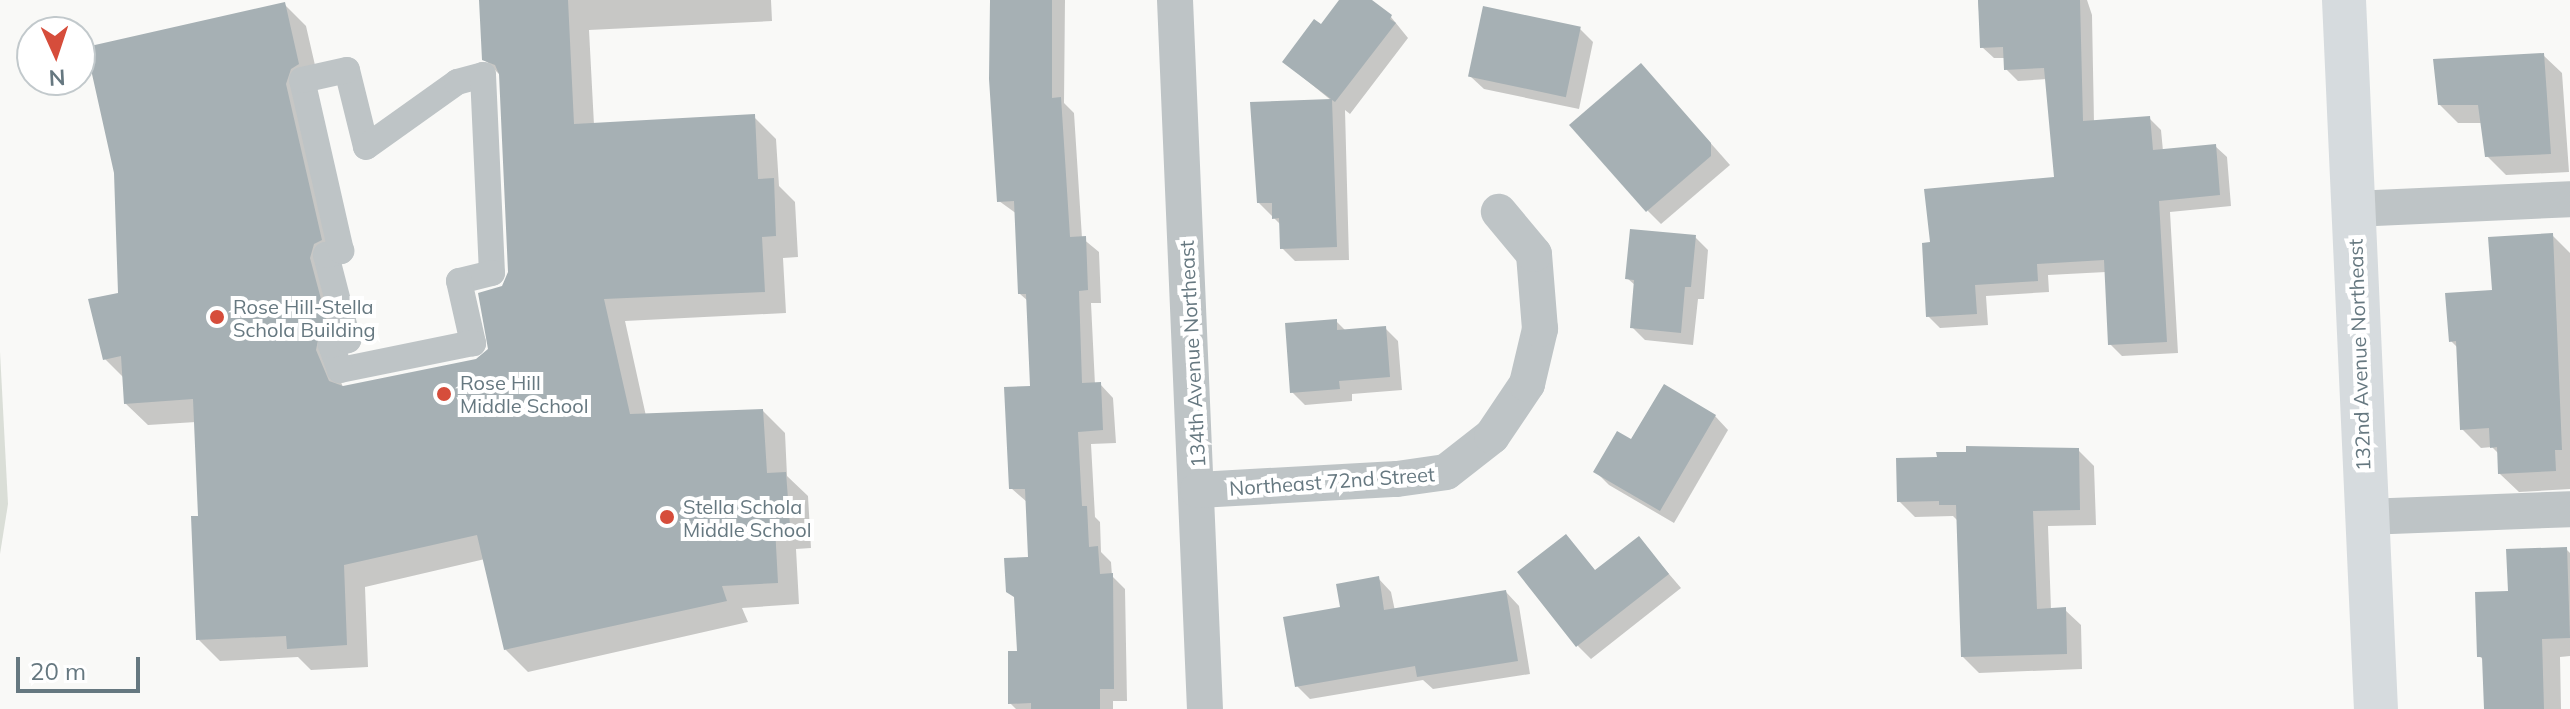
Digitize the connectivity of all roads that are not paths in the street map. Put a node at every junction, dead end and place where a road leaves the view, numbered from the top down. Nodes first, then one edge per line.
1 (1175, 0) edge
2 (2344, 0) edge
3 (483, 75) joint
4 (2570, 199) edge
5 (2353, 209) junction
6 (1499, 212) dead end
7 (1198, 490) junction
8 (2570, 509) edge
9 (2365, 517) junction
10 (1205, 709) edge
11 (2376, 709) edge

1 - 7 street, 134th Avenue Northeast
2 - 5 main road, 132nd Avenue Northeast
3 - 3 street
4 - 5 street
5 - 9 main road, 132nd Avenue Northeast
6 - 7 street, Northeast 72nd Street
7 - 10 street, 134th Avenue Northeast
8 - 9 street
9 - 11 main road, 132nd Avenue Northeast

